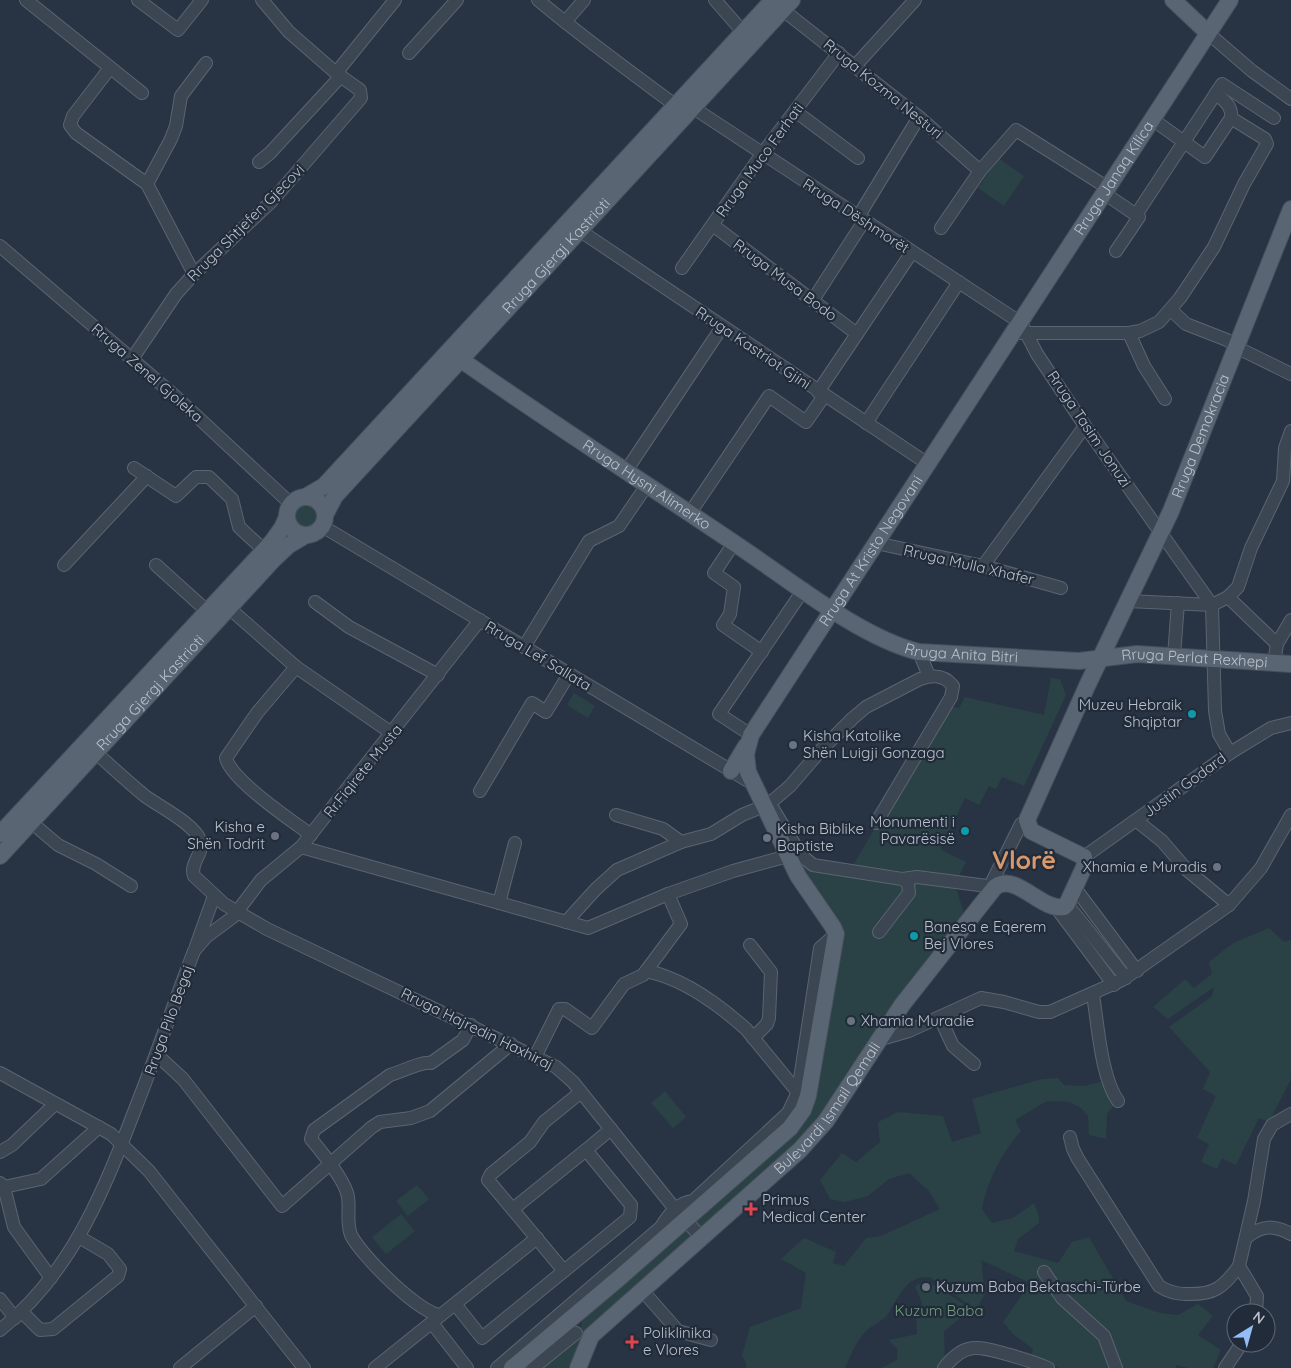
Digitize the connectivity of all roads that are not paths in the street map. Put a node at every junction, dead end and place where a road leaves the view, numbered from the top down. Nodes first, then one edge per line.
1 (26, 0) edge
2 (138, 0) edge
3 (202, 0) edge
4 (262, 0) edge
5 (395, 0) edge
6 (457, 0) edge
7 (538, 0) edge
8 (584, 0) edge
9 (715, 0) edge
10 (915, 0) edge
11 (1173, 0) edge
12 (1230, 0) edge
13 (783, 3) edge
14 (565, 22) junction
15 (743, 32) junction
16 (1208, 33) junction
17 (409, 53) dead end
18 (839, 53) junction
19 (206, 64) dead end
20 (855, 66) junction
21 (110, 68) junction
22 (338, 75) junction
23 (142, 93) dead end
24 (1216, 93) junction
25 (1291, 99) edge
26 (675, 106) junction
27 (692, 108) junction
28 (795, 111) junction
29 (919, 117) junction
30 (1231, 118) junction
31 (1274, 118) dead end
32 (1152, 119) junction
33 (1184, 141) junction
34 (762, 154) junction
35 (858, 158) dead end
36 (259, 162) dead end
37 (980, 171) junction
38 (146, 184) junction
39 (1106, 191) junction
40 (1291, 209) edge
41 (1136, 215) junction
42 (861, 219) junction
43 (714, 226) junction
44 (941, 228) dead end
45 (579, 230) junction
46 (0, 246) edge
47 (1116, 250) dead end
48 (912, 252) junction
49 (682, 268) dead end
50 (194, 274) junction
51 (959, 282) junction
52 (812, 300) junction
53 (1171, 310) junction
54 (722, 327) junction
55 (1020, 330) junction
56 (1129, 333) junction
57 (857, 334) junction
58 (1236, 345) junction
59 (132, 359) junction
60 (460, 359) junction
61 (1291, 374) edge
62 (821, 394) junction
63 (1165, 400) dead end
64 (866, 423) junction
65 (1085, 426) junction
66 (1291, 431) edge
67 (928, 464) junction
68 (134, 468) dead end
69 (626, 471) junction
70 (147, 476) junction
71 (647, 485) junction
72 (307, 496) junction
73 (289, 510) junction
74 (690, 513) junction
75 (324, 521) junction
76 (1161, 533) junction
77 (306, 535) junction
78 (734, 543) junction
79 (876, 543) junction
80 (264, 550) junction
81 (64, 565) dead end
82 (156, 565) dead end
83 (983, 566) junction
84 (1061, 588) dead end
85 (804, 589) junction
86 (1228, 597) junction
87 (1128, 601) junction
88 (315, 602) dead end
89 (1178, 603) junction
90 (1212, 605) junction
91 (229, 608) junction
92 (833, 609) junction
93 (207, 612) junction
94 (480, 620) junction
95 (1291, 620) edge
96 (1277, 644) junction
97 (524, 647) junction
98 (762, 652) junction
99 (919, 652) junction
100 (1174, 656) junction
101 (1213, 659) junction
102 (1100, 660) junction
103 (1274, 663) junction
104 (1291, 664) edge
105 (296, 667) junction
106 (568, 674) junction
107 (438, 676) junction
108 (930, 676) junction
109 (1291, 723) edge
110 (392, 734) junction
111 (749, 739) junction
112 (95, 752) junction
113 (1230, 753) junction
114 (732, 771) junction
115 (755, 784) junction
116 (480, 791) dead end
117 (769, 809) junction
118 (616, 815) dead end
119 (1291, 815) edge
120 (1137, 821) junction
121 (31, 822) junction
122 (1024, 822) junction
123 (876, 823) dead end
124 (1, 832) edge
125 (311, 835) junction
126 (681, 842) junction
127 (515, 843) dead end
128 (301, 847) junction
129 (0, 856) edge
130 (788, 856) junction
131 (1084, 857) junction
132 (902, 879) junction
133 (132, 886) dead end
134 (992, 886) junction
135 (1075, 888) junction
136 (668, 894) junction
137 (214, 896) junction
138 (499, 903) junction
139 (1061, 905) junction
140 (1229, 905) junction
141 (237, 912) junction
142 (566, 922) junction
143 (879, 932) dead end
144 (750, 944) dead end
145 (194, 951) junction
146 (646, 971) junction
147 (1137, 971) junction
148 (1126, 978) junction
149 (1114, 985) junction
150 (1094, 995) junction
151 (940, 1018) junction
152 (471, 1025) junction
153 (753, 1038) junction
154 (878, 1040) junction
155 (511, 1044) junction
156 (156, 1054) junction
157 (535, 1057) junction
158 (974, 1064) dead end
159 (0, 1073) edge
160 (580, 1092) junction
161 (802, 1097) junction
162 (1118, 1101) dead end
163 (55, 1104) junction
164 (1291, 1114) edge
165 (99, 1127) junction
166 (611, 1129) junction
167 (1070, 1137) dead end
168 (122, 1143) junction
169 (586, 1150) junction
170 (0, 1152) edge
171 (330, 1164) junction
172 (2, 1185) edge
173 (513, 1210) junction
174 (678, 1214) junction
175 (1291, 1234) edge
176 (80, 1237) junction
177 (1247, 1237) junction
178 (537, 1238) junction
179 (699, 1239) junction
180 (1239, 1266) junction
181 (564, 1271) junction
182 (1044, 1272) dead end
183 (51, 1278) junction
184 (642, 1290) junction
185 (0, 1300) edge
186 (1257, 1303) edge
187 (455, 1304) junction
188 (256, 1306) junction
189 (579, 1311) junction
190 (18, 1315) junction
191 (436, 1319) junction
192 (0, 1330) edge
193 (557, 1331) junction
194 (583, 1338) junction
195 (711, 1340) dead end
196 (1235, 1353) edge
197 (180, 1368) edge
198 (304, 1368) edge
199 (375, 1368) edge
200 (467, 1368) edge
201 (497, 1368) edge
202 (512, 1368) edge
203 (533, 1368) edge
204 (578, 1368) edge
205 (944, 1368) edge
206 (1048, 1368) edge
207 (1116, 1368) edge
208 (1225, 1368) edge

1 - 21 street
2 - 3 street
4 - 22 street
5 - 22 street
6 - 17 street
7 - 14 street
8 - 14 street
9 - 15 street
10 - 20 street
11 - 16 main road
12 - 16 main road, Rruga Janaq Kilica
13 - 15 main road, Rruga Gjergj Kastrioti
13 - 18 street, Rruga Kozma Nesturi
13 - 27 main road, Rruga Gjergj Kastrioti
14 - 26 street
15 - 26 main road, Rruga Gjergj Kastrioti
16 - 25 street
16 - 32 main road, Rruga Janaq Kilica
18 - 20 street, Rruga Kozma Nesturi
18 - 28 street, Rruga Muco Ferhati
19 - 38 street
20 - 29 street, Rruga Kozma Nesturi
21 - 23 street
21 - 38 street
22 - 36 street
22 - 50 street, Rruga Shtjefen Gjecovi
24 - 30 street
24 - 31 street
24 - 33 street
26 - 72 main road, Rruga Gjergj Kastrioti
27 - 34 street, Rruga Dëshmorët
27 - 45 main road, Rruga Gjergj Kastrioti
28 - 34 street, Rruga Muco Ferhati
28 - 35 street
29 - 37 street, Rruga Kozma Nesturi
29 - 42 street
30 - 33 street
30 - 53 street
32 - 33 street
32 - 39 main road, Rruga Janaq Kilica
33 - 41 street
34 - 42 street, Rruga Dëshmorët
34 - 43 street, Rruga Muco Ferhati
37 - 39 street
37 - 44 street
38 - 50 street
39 - 41 street
39 - 55 main road, Rruga Janaq Kilica
40 - 58 main road, Rruga Demokracia
41 - 47 street
42 - 48 street, Rruga Dëshmorët
42 - 52 street
43 - 49 street, Rruga Muco Ferhati
43 - 52 street, Rruga Musa Bodo
45 - 54 street, Rruga Kastriot Gjini
45 - 60 main road, Rruga Gjergj Kastrioti
46 - 59 street, Rruga Zenel Gjoleka
48 - 51 street, Rruga Dëshmorët
48 - 57 street
50 - 59 street, Rruga Shtjefen Gjecovi
51 - 55 street, Rruga Dëshmorët
51 - 64 street
52 - 57 street, Rruga Musa Bodo
53 - 56 street
53 - 58 street
54 - 62 street, Rruga Kastriot Gjini
54 - 69 street
55 - 56 street
55 - 65 street, Rruga Tasim Jonuzi
55 - 67 main road, Rruga At Kristo Negovani
56 - 63 street
57 - 62 street
58 - 61 street
58 - 76 main road, Rruga Demokracia
59 - 73 street, Rruga Zenel Gjoleka
60 - 69 main road, Rruga Hysni Alimerko
60 - 75 main road, Rruga Gjergj Kastrioti
62 - 64 street, Rruga Kastriot Gjini
62 - 74 street
64 - 67 street, Rruga Kastriot Gjini
65 - 76 street, Rruga Tasim Jonuzi
65 - 83 street
66 - 86 street
67 - 79 main road, Rruga At Kristo Negovani
68 - 70 street
69 - 71 main road, Rruga Hysni Alimerko
70 - 80 street
70 - 81 street
71 - 74 main road, Rruga Hysni Alimerko
71 - 97 street
72 - 73 main road
72 - 75 main road
73 - 77 main road
73 - 80 main road, Rruga Gjergj Kastrioti
74 - 78 main road, Rruga Hysni Alimerko
75 - 77 main road
75 - 94 street, Rruga Lef Sallata
76 - 87 main road, Rruga Demokracia
76 - 90 street, Rruga Tasim Jonuzi
77 - 91 main road, Rruga Gjergj Kastrioti
78 - 85 main road, Rruga Hysni Alimerko
78 - 98 street
79 - 83 street, Rruga Mulla Xhafer
79 - 92 main road, Rruga At Kristo Negovani
80 - 93 main road, Rruga Gjergj Kastrioti
82 - 93 street
83 - 84 street, Rruga Mulla Xhafer
85 - 92 main road, Rruga Hysni Alimerko
85 - 98 street
86 - 90 street
86 - 96 street
87 - 89 street
87 - 102 main road, Rruga Demokracia
88 - 107 street
89 - 90 street
89 - 100 street
90 - 101 street
91 - 105 street
91 - 112 main road, Rruga Gjergj Kastrioti
92 - 99 main road, Rruga Anita Bitri
92 - 111 main road, Rruga At Kristo Negovani
93 - 124 main road, Rruga Gjergj Kastrioti
94 - 97 street, Rruga Lef Sallata
94 - 107 street, Rr.Fiqirete Musta
95 - 96 street
96 - 103 street
97 - 106 street, Rruga Lef Sallata
98 - 111 street
99 - 102 main road, Rruga Anita Bitri
99 - 108 street
100 - 101 main road, Rruga Perlat Rexhepi
100 - 102 main road, Rruga Perlat Rexhepi
101 - 103 main road, Rruga Perlat Rexhepi
101 - 113 street
102 - 122 main road
103 - 104 main road, Rruga Perlat Rexhepi
105 - 110 street
105 - 125 street
106 - 114 street, Rruga Lef Sallata
106 - 116 street
107 - 110 street, Rr.Fiqirete Musta
108 - 117 street
108 - 123 street
109 - 113 street, Justin Godard
110 - 125 street, Rr.Fiqirete Musta
111 - 114 main road, Rruga At Kristo Negovani
111 - 115 main road
112 - 121 main road, Rruga Gjergj Kastrioti
112 - 137 street, Rruga Hajredin Haxhiraj
113 - 120 street, Justin Godard
114 - 115 street, Rruga Lef Sallata
115 - 117 main road
117 - 126 street
117 - 130 main road
117 - 132 street
118 - 126 street
119 - 140 street
120 - 131 street, Justin Godard
120 - 140 street
121 - 129 main road, Rruga Gjergj Kastrioti
121 - 133 street
122 - 131 main road
122 - 134 street
125 - 128 street, Rr.Fiqirete Musta
126 - 142 street
127 - 138 street
128 - 138 street
128 - 141 street, Rr.Fiqirete Musta
130 - 136 street
130 - 161 main road
131 - 135 main road
132 - 134 street
132 - 143 street
134 - 139 main road
134 - 154 main road, Bulevardi Ismail Qemali
135 - 139 main road
135 - 147 street
136 - 142 street
136 - 146 street
137 - 141 street, Rruga Hajredin Haxhiraj
137 - 145 street
138 - 142 street
139 - 148 street
139 - 149 street
140 - 147 street
141 - 145 street, Rruga Pilo Begaj
141 - 152 street, Rruga Hajredin Haxhiraj
144 - 153 street
145 - 156 street, Rruga Pilo Begaj
146 - 153 street
146 - 157 street
147 - 148 street
148 - 149 street
149 - 150 street
150 - 151 street
150 - 162 street
151 - 154 street
151 - 158 street
152 - 155 street, Rruga Hajredin Haxhiraj
152 - 171 street
153 - 161 street
154 - 179 main road, Bulevardi Ismail Qemali
155 - 157 street, Rruga Hajredin Haxhiraj
155 - 171 street
156 - 168 street, Rruga Pilo Begaj
156 - 171 street
157 - 160 street, Rruga Hajredin Haxhiraj
159 - 163 street
160 - 166 street, Rruga Hajredin Haxhiraj
160 - 173 street
161 - 174 street
161 - 174 main road, Bulevardi Ismail Qemali
163 - 165 street
163 - 170 street
164 - 177 street
165 - 168 street
165 - 172 street
166 - 169 street
166 - 174 street, Rruga Hajredin Haxhiraj
167 - 180 street
168 - 176 street, Rruga Pilo Begaj
168 - 188 street
169 - 173 street
169 - 181 street
171 - 191 street
172 - 183 street
173 - 178 street
174 - 179 street, Rruga Hajredin Haxhiraj
174 - 189 main road, Bulevardi Ismail Qemali
174 - 201 street
175 - 177 street
176 - 183 street, Rruga Pilo Begaj
176 - 190 street
177 - 180 street
178 - 181 street
178 - 187 street
179 - 184 main road, Bulevardi Ismail Qemali
180 - 186 street
181 - 187 street
182 - 207 street
183 - 190 street, Rruga Pilo Begaj
184 - 194 main road, Bulevardi Ismail Qemali
184 - 195 street
185 - 190 street
187 - 191 street
188 - 197 street
188 - 198 street
189 - 193 main road, Bulevardi Ismail Qemali
189 - 194 main road
190 - 192 street, Rruga Pilo Begaj
191 - 199 street
191 - 200 street
193 - 194 main road
193 - 202 main road, Bulevardi Ismail Qemali
194 - 203 street, Bulevardi Ismail Qemali
194 - 204 main road
196 - 208 street
205 - 206 street

